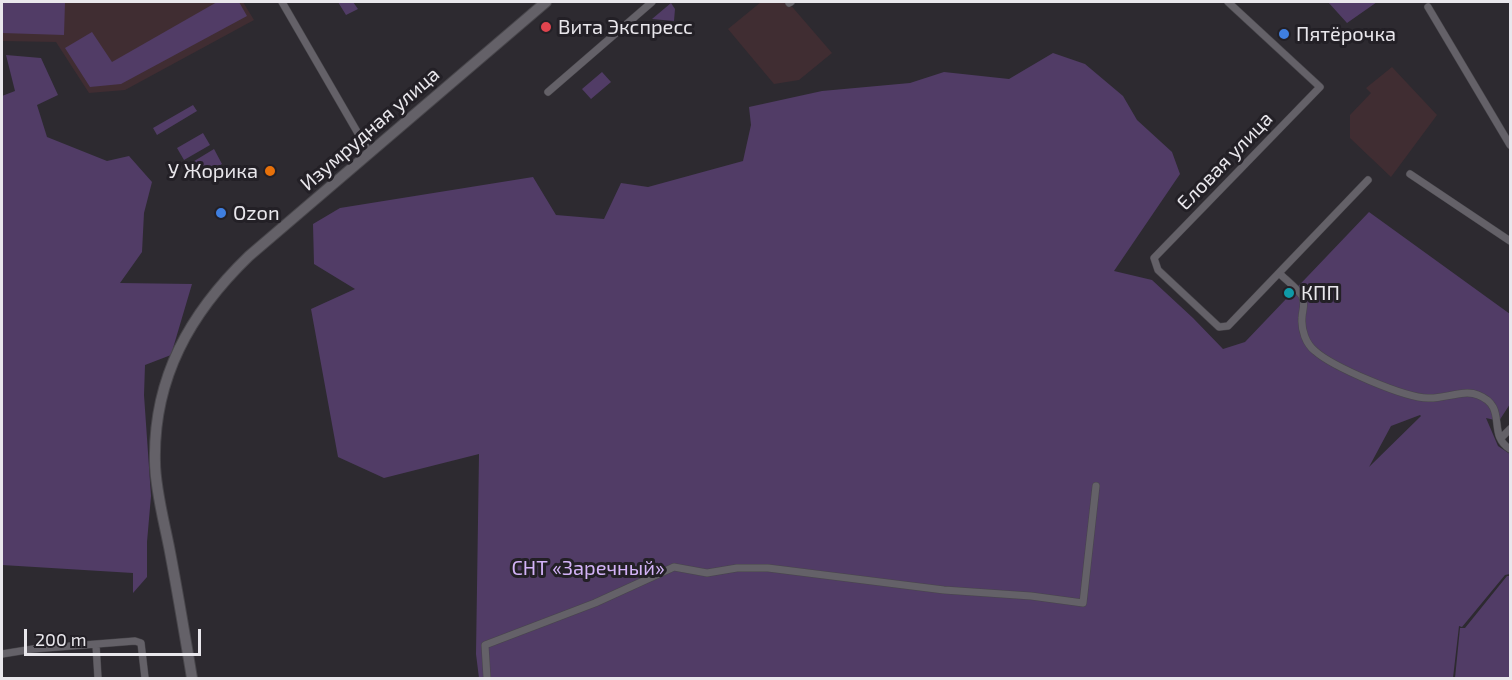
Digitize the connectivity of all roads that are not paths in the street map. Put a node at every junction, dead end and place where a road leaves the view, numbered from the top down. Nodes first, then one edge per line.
1 (282, 2) edge
2 (546, 2) edge
3 (652, 2) edge
4 (1228, 2) edge
5 (1428, 7) dead end
6 (548, 92) dead end
7 (1510, 145) edge
8 (370, 154) junction
9 (1410, 174) dead end
10 (1368, 180) dead end
11 (1510, 241) edge
12 (1279, 273) junction
13 (1510, 429) edge
14 (1501, 438) junction
15 (1510, 449) edge
16 (1096, 486) dead end
17 (96, 645) junction
18 (2, 654) edge
19 (98, 678) edge
20 (145, 678) edge
21 (192, 678) edge
22 (487, 678) edge

1 - 8 street
2 - 8 street, Изумрудная улица
3 - 6 street
4 - 12 street, Еловая улица
5 - 7 street
8 - 21 street, Изумрудная улица
9 - 11 street
10 - 12 street
12 - 14 street
13 - 14 street
14 - 15 street
16 - 22 street
17 - 18 street
17 - 19 street
17 - 20 street

